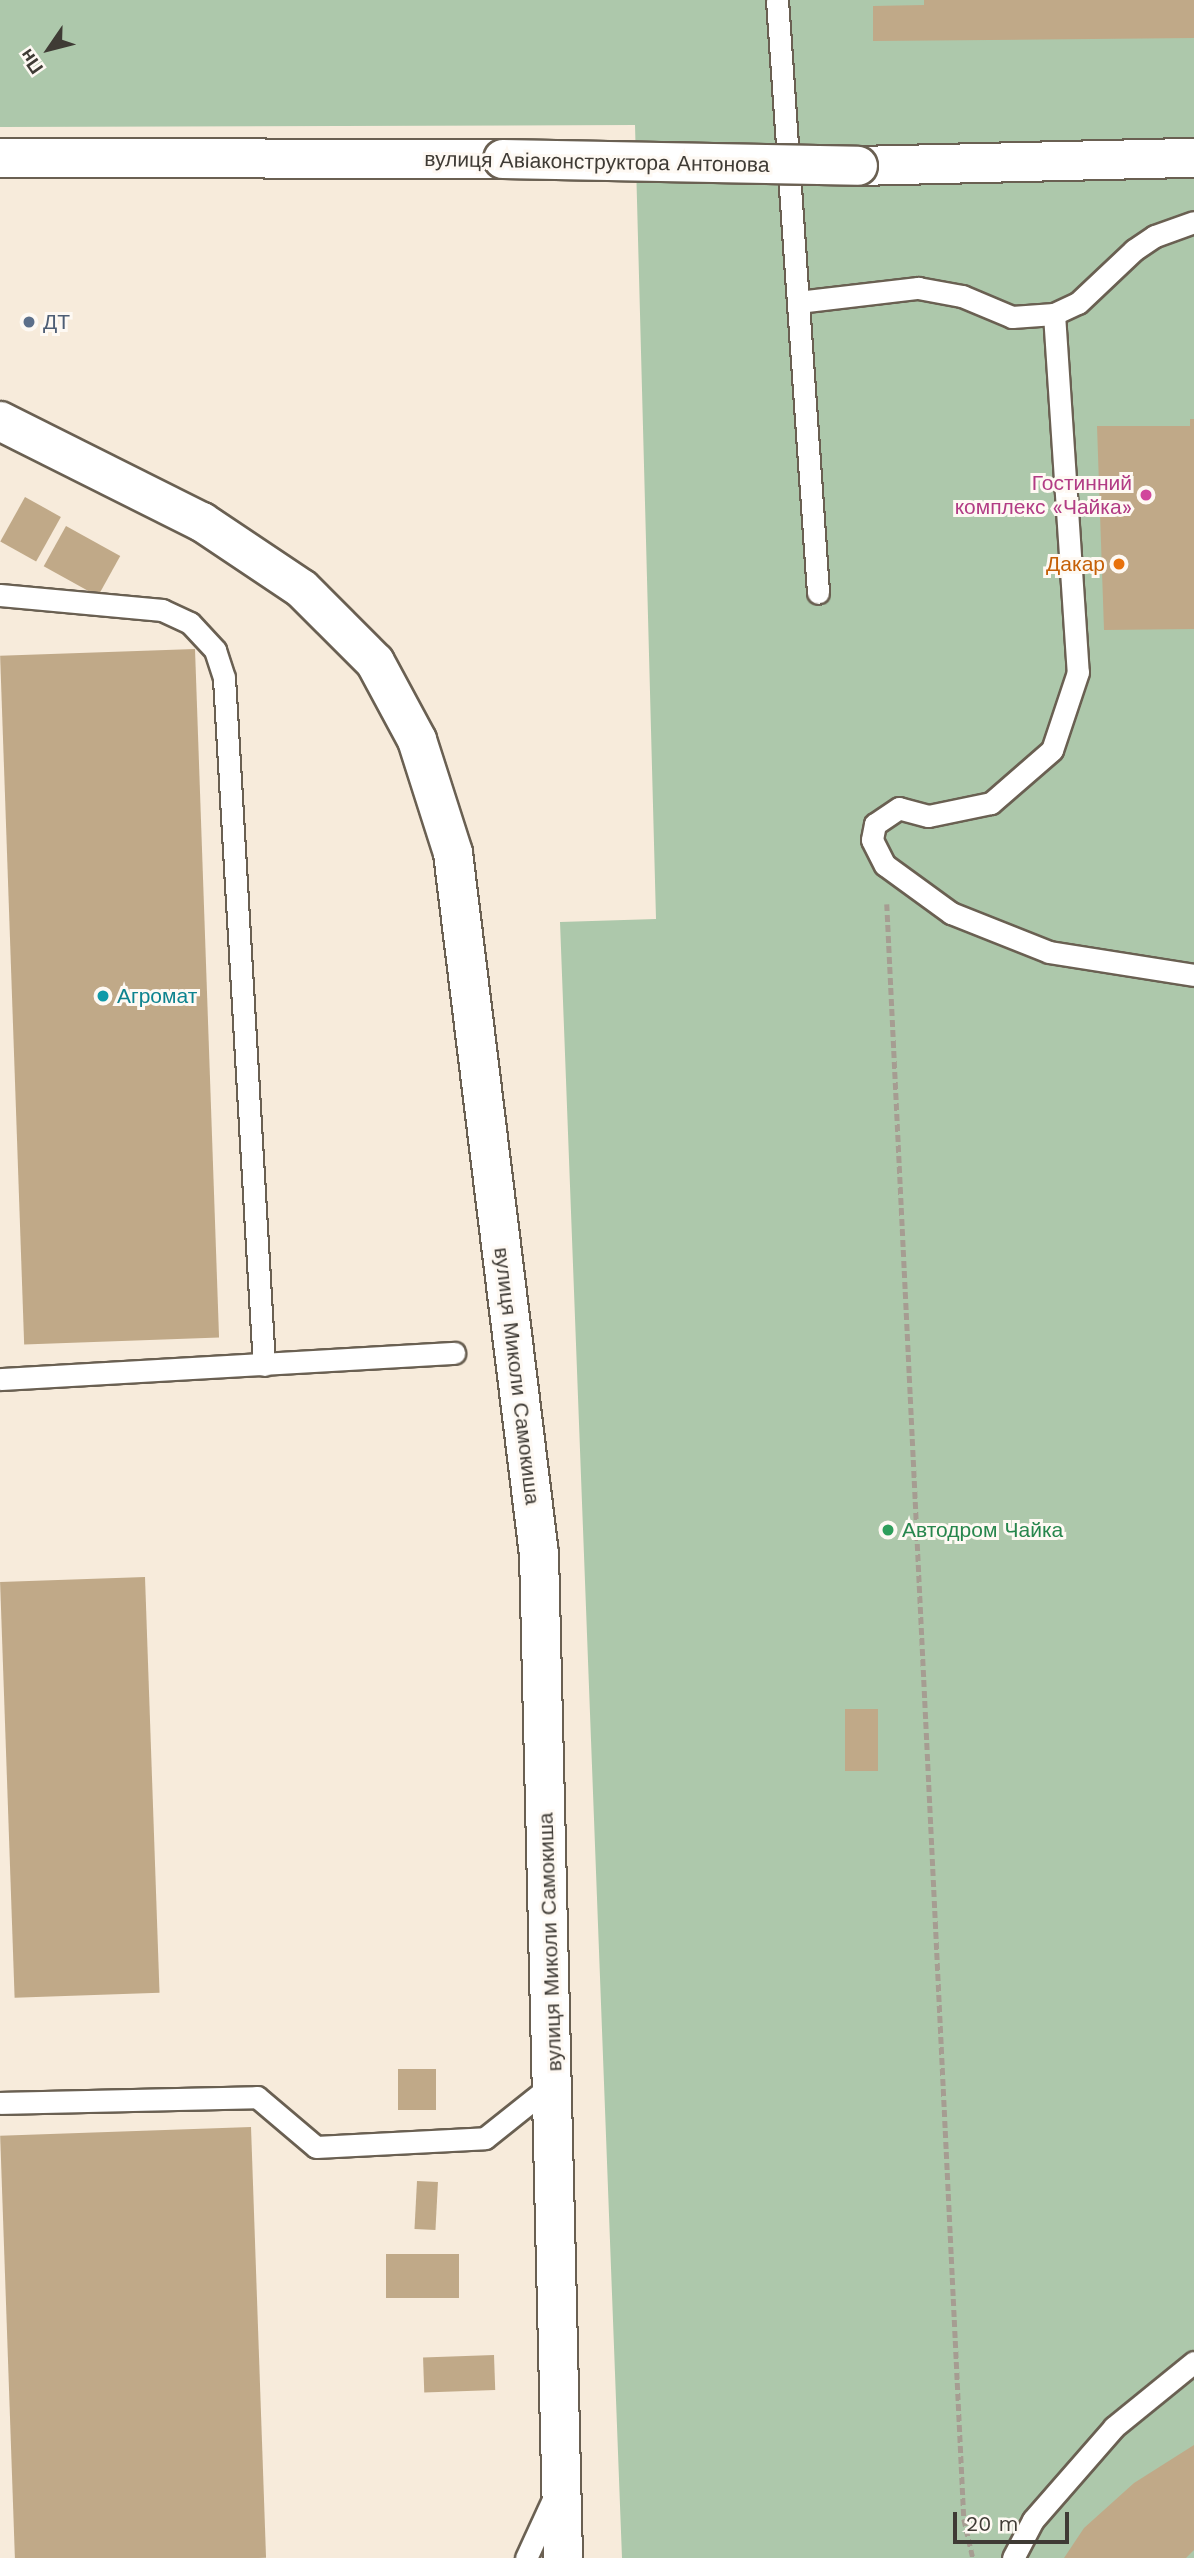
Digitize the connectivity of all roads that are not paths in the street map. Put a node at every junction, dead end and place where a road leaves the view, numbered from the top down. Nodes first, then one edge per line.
1 (777, 0) edge
2 (0, 158) edge
3 (1194, 158) edge
4 (1194, 222) edge
5 (798, 302) junction
6 (1054, 314) junction
7 (0, 421) edge
8 (818, 593) dead end
9 (0, 596) edge
10 (1194, 975) edge
11 (454, 1353) dead end
12 (264, 1365) junction
13 (0, 1379) edge
14 (554, 2083) junction
15 (0, 2103) edge
16 (1194, 2362) edge
17 (561, 2483) junction
18 (526, 2558) edge
19 (563, 2558) edge
20 (1013, 2558) edge

1 - 5 lane
2 - 3 street, вулиця Авіаконструктора Антонова, bridge
4 - 6 lane
5 - 6 lane
5 - 8 lane
6 - 10 lane
7 - 14 street, вулиця Миколи Самокиша
9 - 12 lane
11 - 12 lane
12 - 13 lane
14 - 15 lane
14 - 17 street, вулиця Миколи Самокиша
16 - 20 lane
17 - 18 lane
17 - 19 street, вулиця Миколи Самокиша

